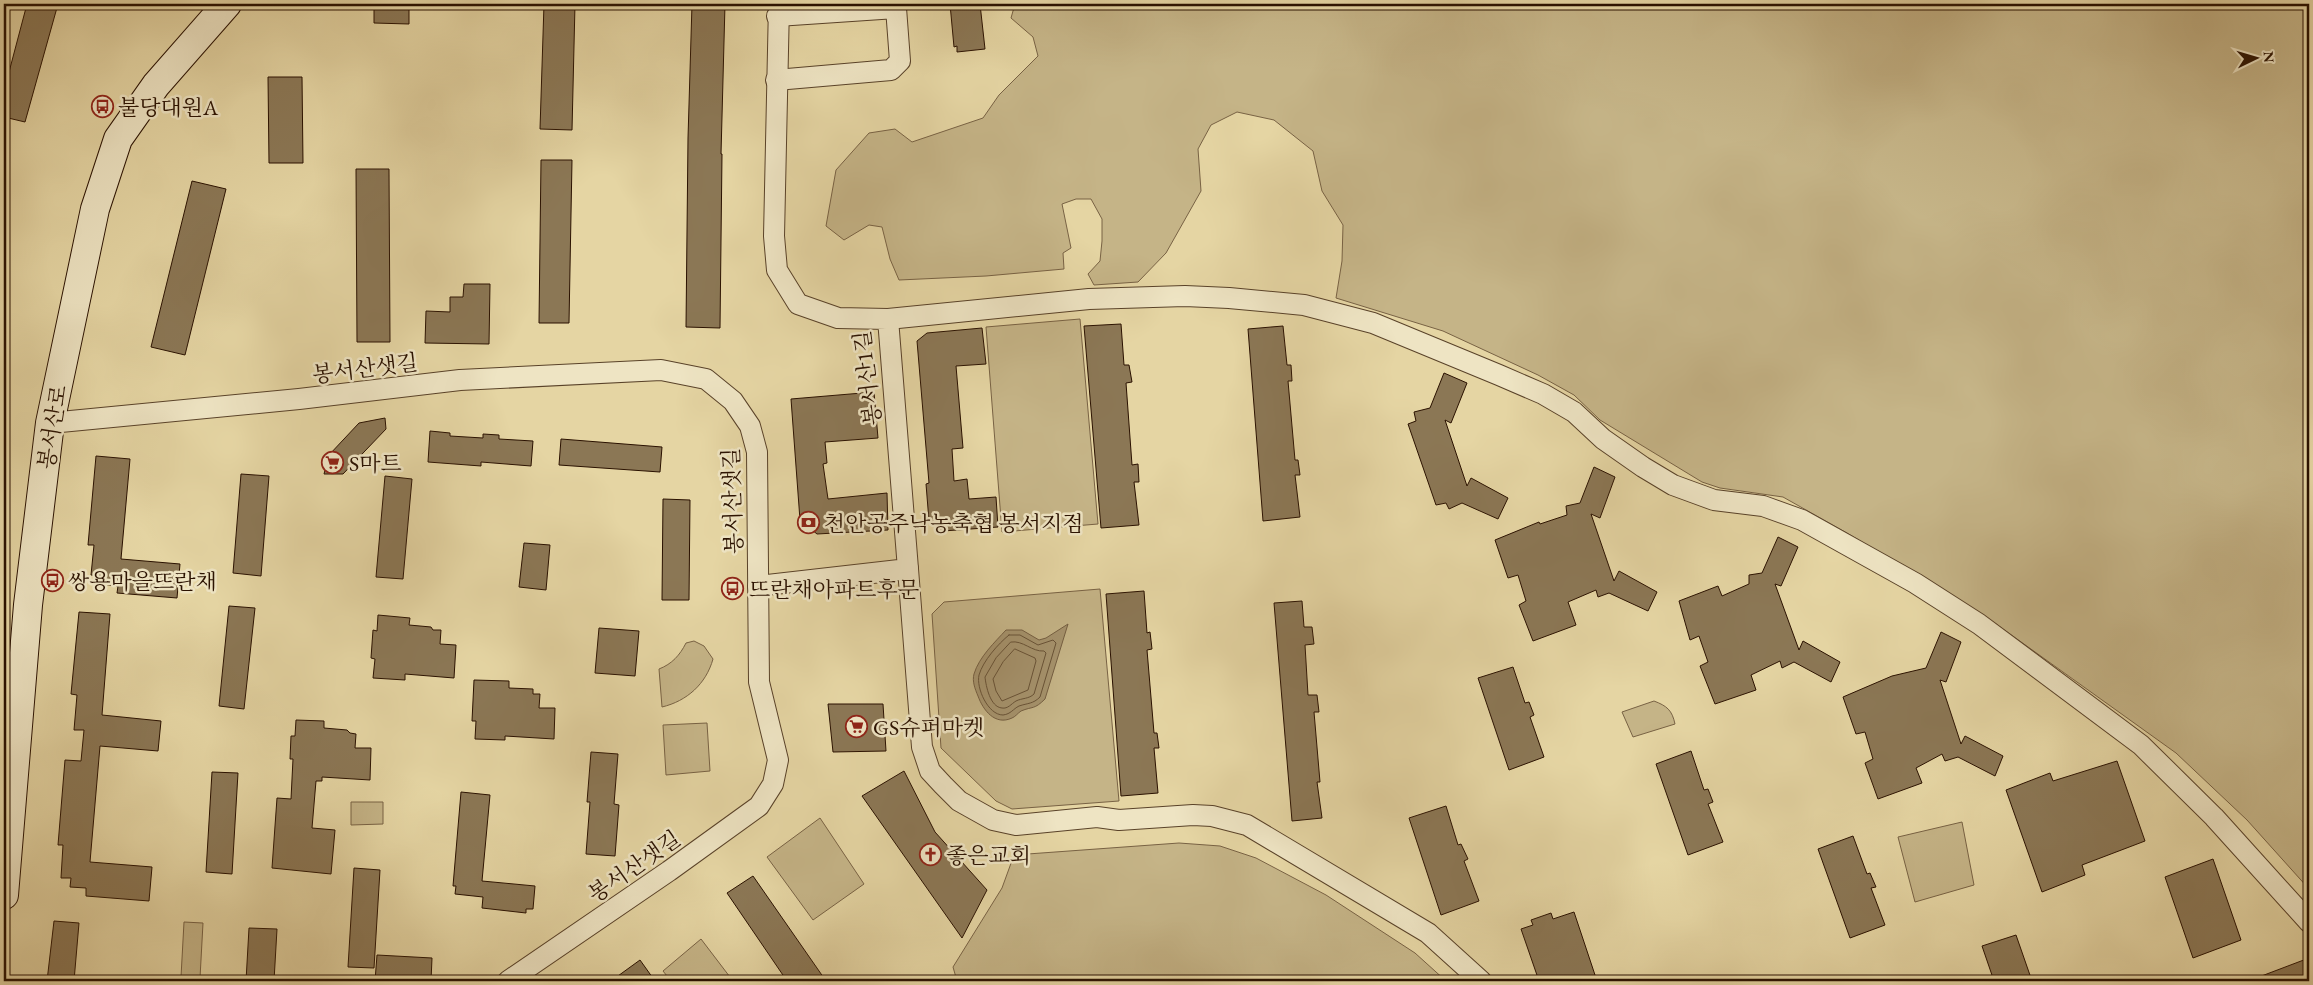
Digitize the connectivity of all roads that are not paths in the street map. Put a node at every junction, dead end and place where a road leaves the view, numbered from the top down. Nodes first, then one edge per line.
1 (211, 4) edge
2 (227, 4) edge
3 (778, 10) edge
4 (776, 80) junction
5 (888, 319) junction
6 (50, 423) junction
7 (908, 569) junction
8 (758, 586) junction
9 (10, 724) edge
10 (4, 789) edge
11 (4, 895) edge
12 (2309, 922) edge
13 (508, 981) edge
14 (1481, 981) edge

1 - 9 street, 봉서산로
2 - 6 street, 봉서산로
3 - 4 street, 봉서산1길
3 - 4 street, 봉서산1길
4 - 5 street, 봉서산1길
5 - 7 street, 봉서산1길
5 - 12 street
6 - 8 street, 봉서산샛길
6 - 9 street, 봉서산로
7 - 8 street
7 - 14 street, 봉서산1길
8 - 13 street, 봉서산샛길
9 - 10 street, 봉서산로
9 - 11 street, 봉서산로

